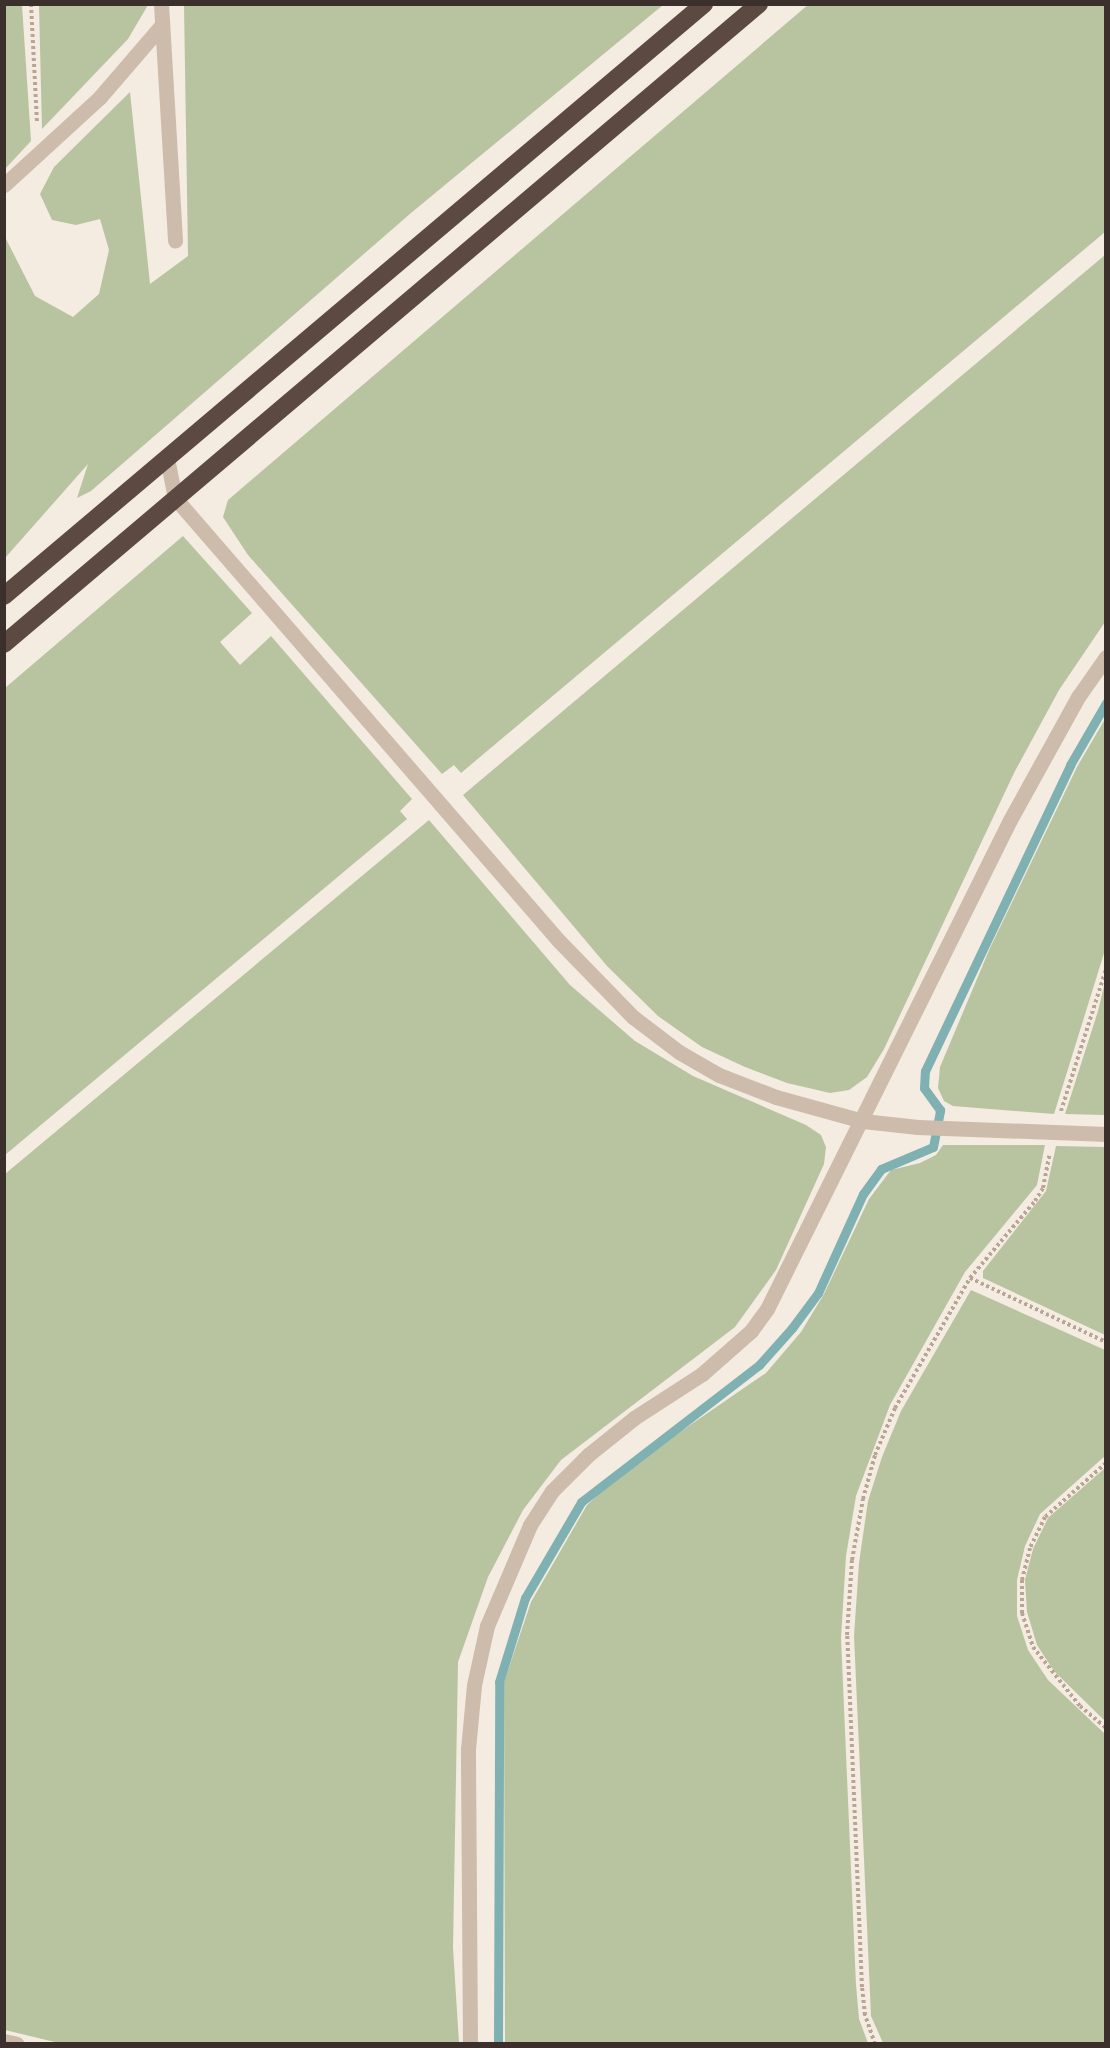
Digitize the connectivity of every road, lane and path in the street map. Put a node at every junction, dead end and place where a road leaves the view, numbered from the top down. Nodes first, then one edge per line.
1 (31, 4) edge
2 (161, 4) edge
3 (704, 4) edge
4 (759, 4) edge
5 (161, 26) junction
6 (39, 153) junction
7 (4, 185) edge
8 (175, 241) dead end
9 (167, 458) junction
10 (175, 498) junction
11 (4, 596) edge
12 (4, 644) edge
13 (1106, 657) edge
14 (1106, 969) edge
15 (862, 1121) junction
16 (1052, 1132) junction
17 (1106, 1134) edge
18 (970, 1278) junction
19 (1106, 1342) edge
20 (1106, 1463) edge
21 (1106, 1728) edge
22 (4, 2041) edge
23 (17, 2043) edge
24 (470, 2043) edge
25 (875, 2043) edge

1 - 6 path
2 - 5 street
3 - 9 highway
4 - 10 highway
5 - 6 street
5 - 8 street
6 - 7 street
9 - 10 street
9 - 11 highway
10 - 12 highway
10 - 15 street
13 - 15 street
14 - 16 path
15 - 16 street
15 - 24 street
16 - 17 street
16 - 18 path
18 - 19 path
18 - 25 path
20 - 21 path
22 - 23 street

